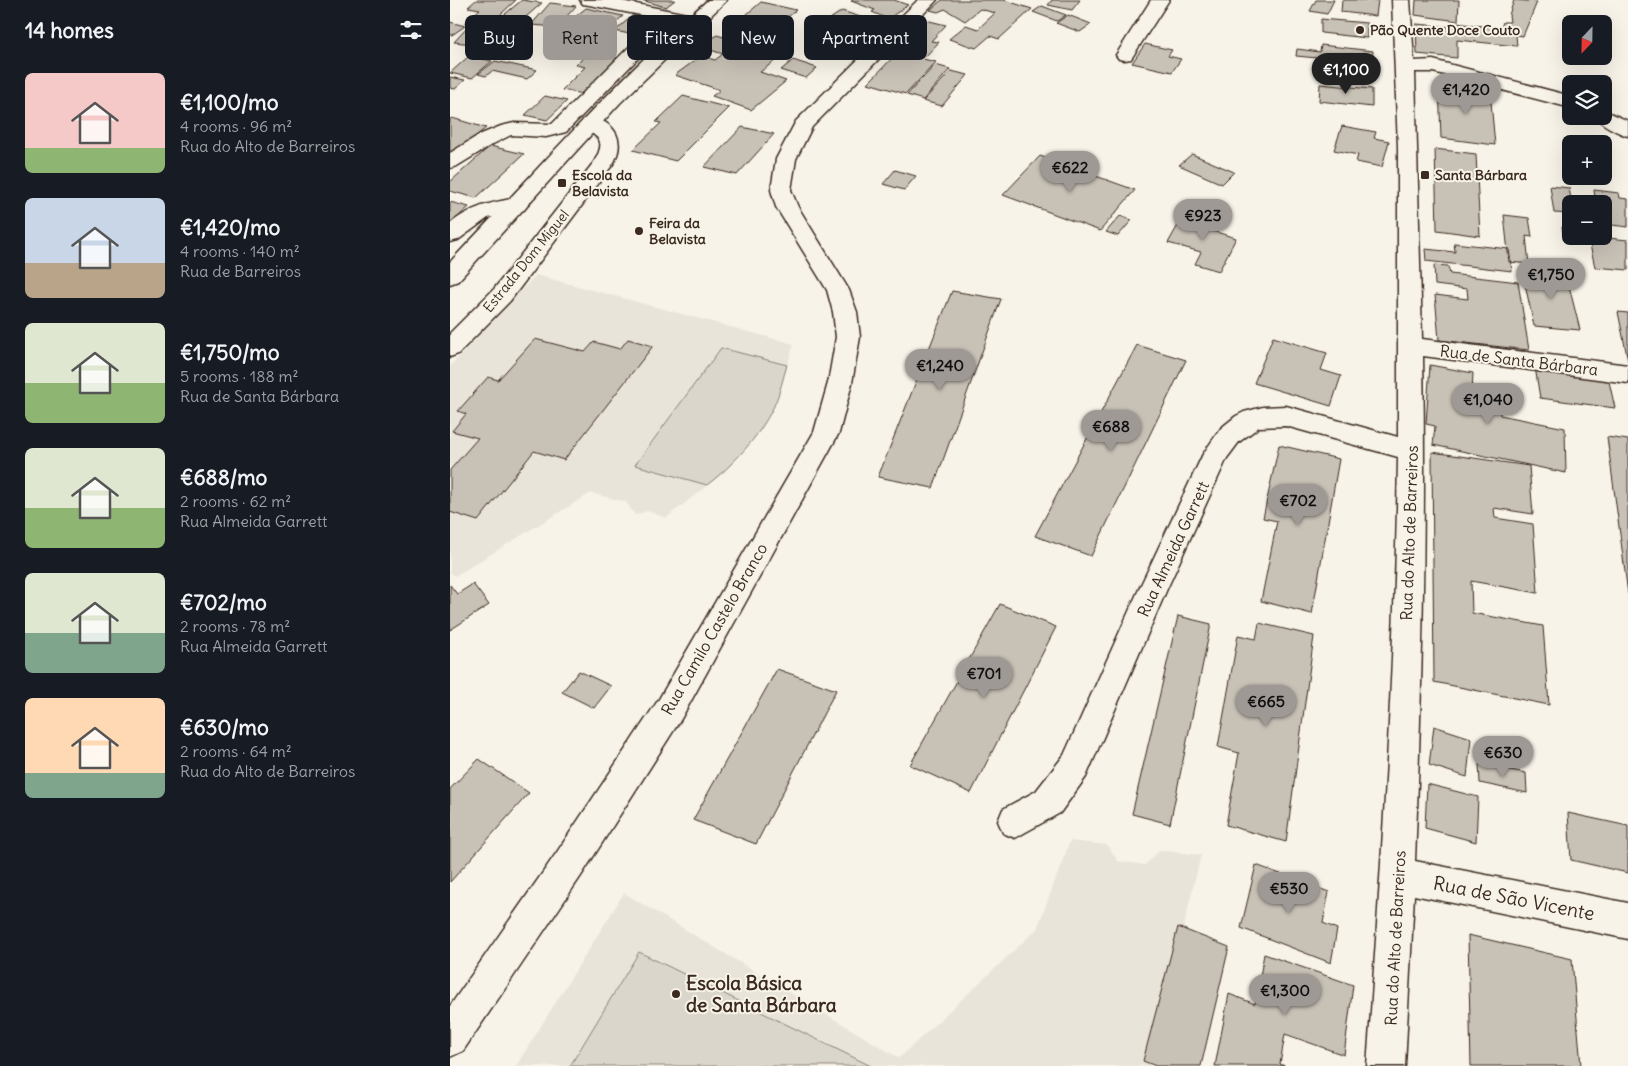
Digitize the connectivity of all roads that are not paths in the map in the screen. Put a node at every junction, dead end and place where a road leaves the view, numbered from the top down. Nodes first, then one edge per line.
1 (718, 0) edge
2 (1160, 0) edge
3 (1401, 0) edge
4 (601, 1) edge
5 (921, 2) edge
6 (649, 15) edge
7 (700, 15) edge
8 (1125, 55) dead end
9 (627, 59) edge
10 (652, 60) edge
11 (1406, 67) junction
12 (1562, 100) edge
13 (1612, 121) edge
14 (592, 123) junction
15 (1628, 130) edge
16 (450, 162) edge
17 (517, 205) junction
18 (450, 235) edge
19 (450, 276) edge
20 (1411, 346) junction
21 (450, 348) edge
22 (1628, 374) edge
23 (1412, 451) junction
24 (1015, 821) dead end
25 (1399, 875) junction
26 (1628, 920) edge
27 (450, 1038) edge
28 (1386, 1066) edge

1 - 7 street
2 - 8 street
3 - 11 street, Rua do Alto de Barreiros
4 - 6 street
5 - 27 street, Rua Camilo Castelo Branco
9 - 16 street
10 - 14 street
11 - 12 street
11 - 20 street, Rua do Alto de Barreiros
13 - 15 street
14 - 17 street
14 - 21 street, Estrada Dom Miguel
17 - 18 street
17 - 19 street
20 - 22 street, Rua de Santa Bárbara
20 - 23 street, Rua do Alto de Barreiros
23 - 24 street, Rua Almeida Garrett
23 - 25 street, Rua do Alto de Barreiros
25 - 26 street, Rua de São Vicente
25 - 28 street, Rua do Alto de Barreiros

